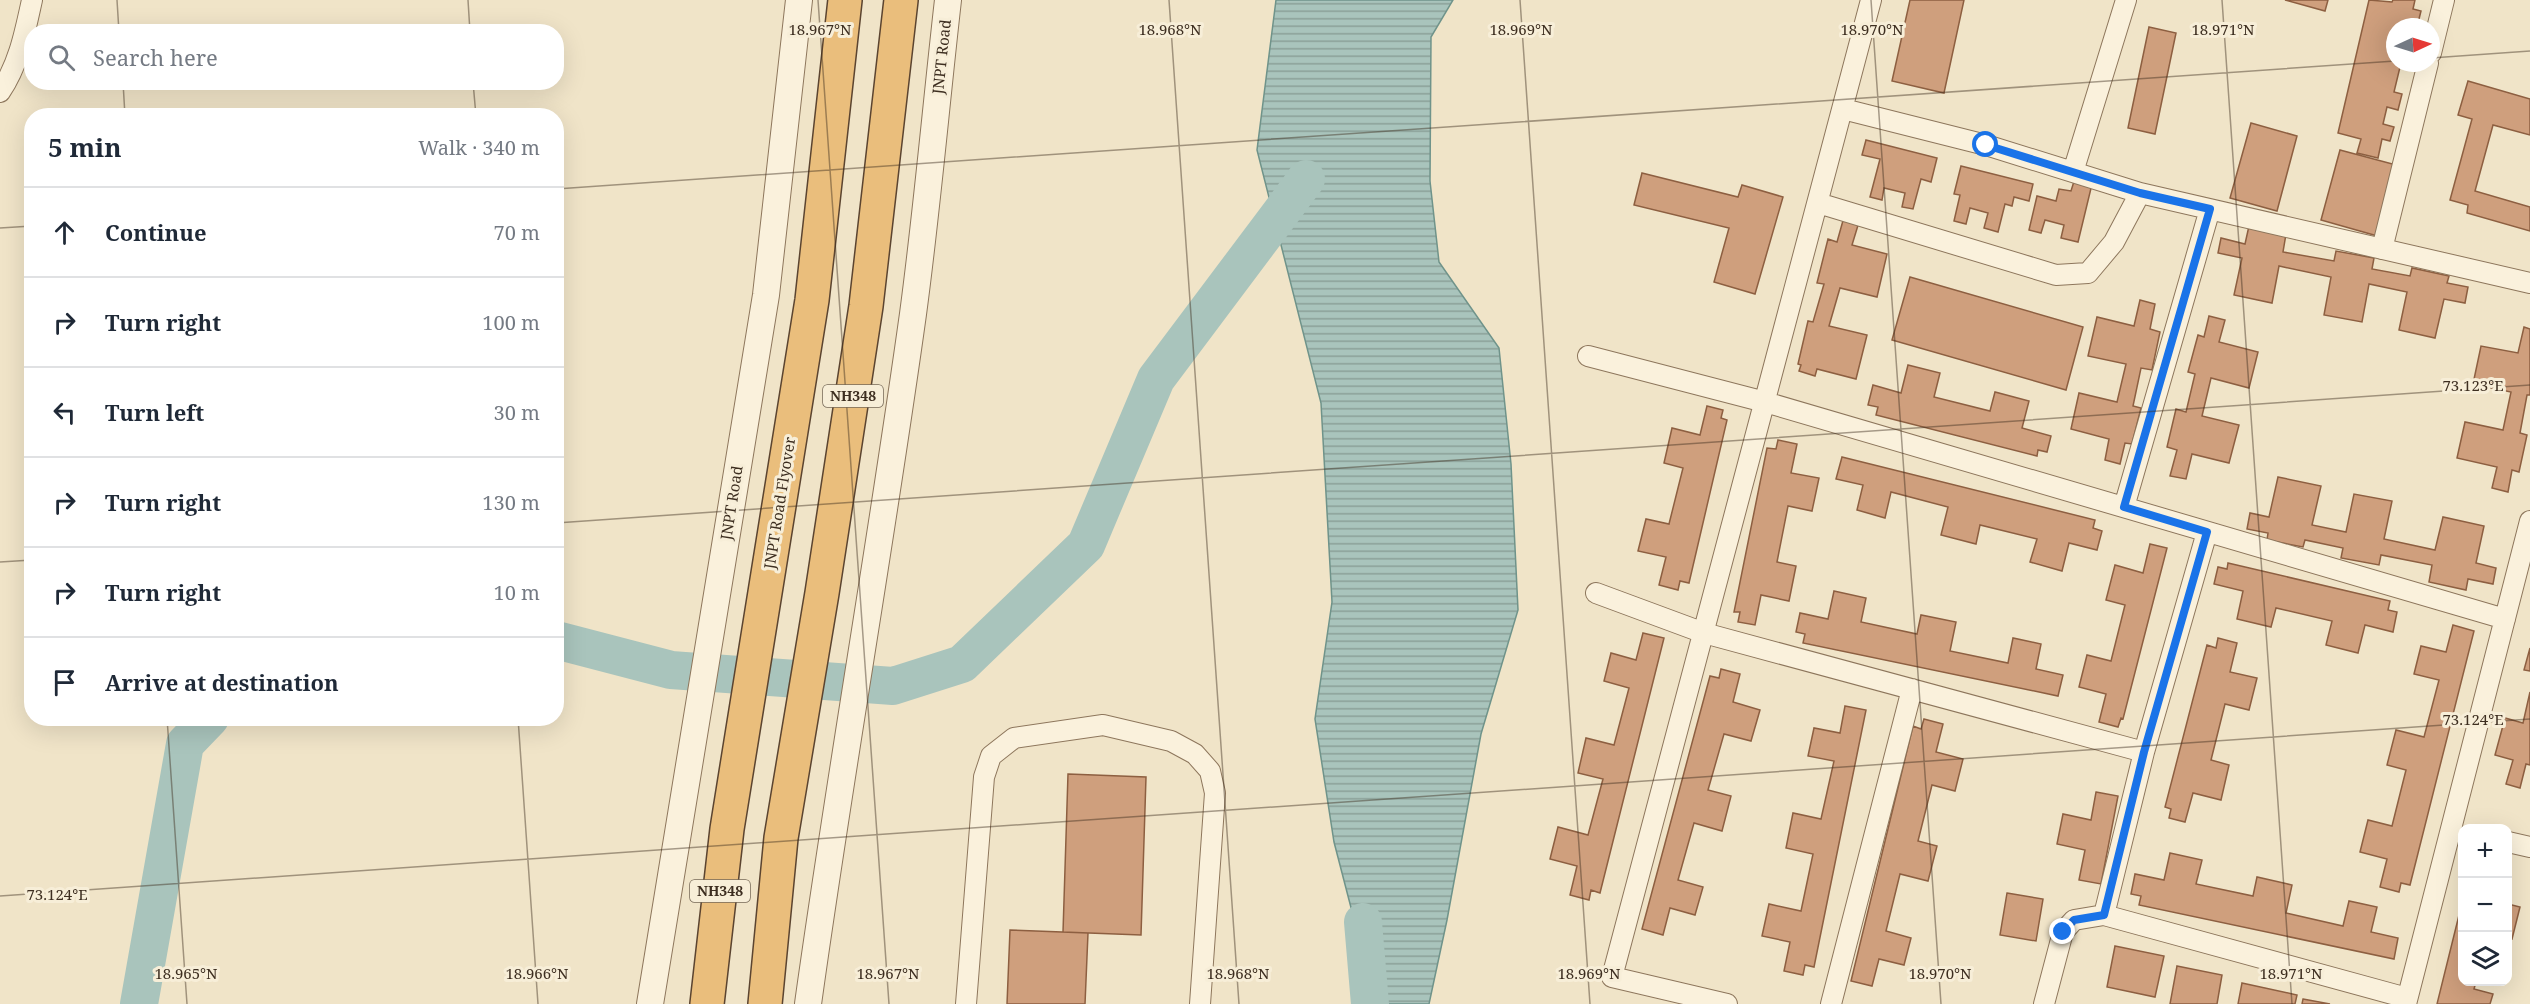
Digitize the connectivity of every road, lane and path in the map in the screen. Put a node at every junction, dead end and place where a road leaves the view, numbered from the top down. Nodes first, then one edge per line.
1 (33, 0) edge
2 (799, 0) edge
3 (845, 0) edge
4 (901, 0) edge
5 (948, 0) edge
6 (1871, 0) edge
7 (2126, 0) edge
8 (2444, 0) edge
9 (2440, 18) edge
10 (27, 24) edge
11 (24, 37) edge
12 (2426, 72) edge
13 (0, 92) edge
14 (1843, 109) junction
15 (2073, 172) junction
16 (2140, 193) junction
17 (1818, 202) junction
18 (2210, 209) junction
19 (2382, 249) junction
20 (2530, 283) edge
21 (1588, 356) dead end
22 (1765, 402) junction
23 (2124, 507) junction
24 (2530, 521) edge
25 (2207, 532) junction
26 (1596, 593) dead end
27 (2505, 619) junction
28 (1704, 633) junction
29 (1912, 689) junction
30 (2144, 752) junction
31 (2457, 830) edge
32 (2512, 843) edge
33 (2530, 847) edge
34 (2104, 915) junction
35 (2406, 1001) edge
36 (650, 1004) edge
37 (708, 1004) edge
38 (765, 1004) edge
39 (808, 1004) edge
40 (966, 1004) edge
41 (1200, 1004) edge
42 (1727, 1004) edge
43 (1831, 1004) edge
44 (2044, 1004) edge

1 - 10 street
2 - 36 street, JNPT Road
3 - 37 highway, JNPT Road Flyover / NH348
4 - 38 highway, NH348
5 - 39 street, JNPT Road
6 - 14 street
7 - 15 street
8 - 9 street
11 - 13 street
12 - 19 street
14 - 15 street
14 - 17 street
15 - 16 street
16 - 17 street
16 - 18 street
17 - 22 street
18 - 19 street
18 - 23 street
19 - 20 street
21 - 22 street
22 - 23 street
22 - 28 street
23 - 25 street
24 - 27 street
25 - 27 street
25 - 30 street
26 - 28 street
27 - 31 street
28 - 29 street
28 - 42 street
29 - 30 street
29 - 43 street
30 - 34 street
31 - 35 street
32 - 33 street
34 - 35 street
34 - 44 street
40 - 41 street

